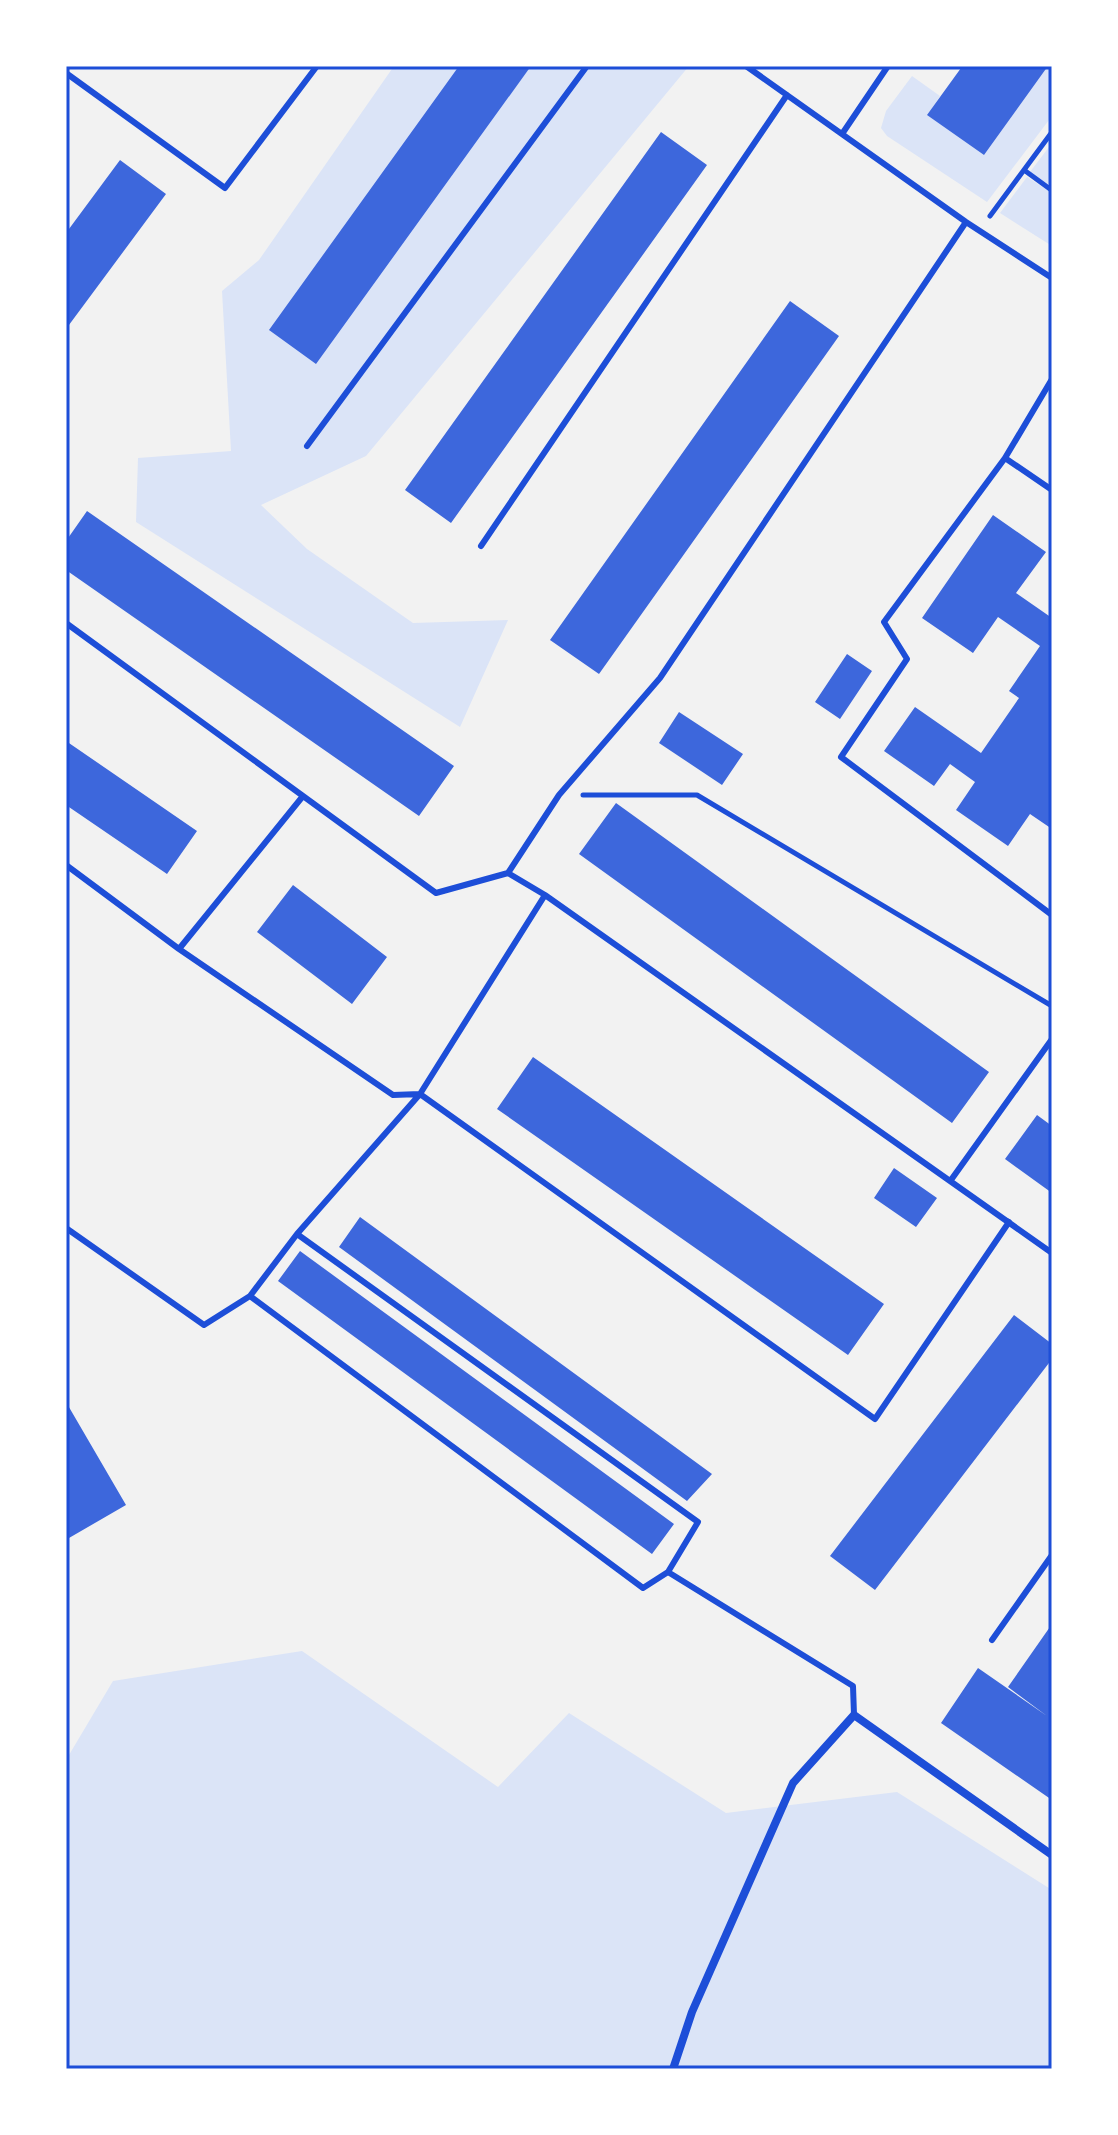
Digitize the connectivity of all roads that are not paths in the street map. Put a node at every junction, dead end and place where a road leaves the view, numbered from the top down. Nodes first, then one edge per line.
1 (317, 66) edge
2 (587, 66) edge
3 (746, 66) edge
4 (888, 66) edge
5 (66, 73) edge
6 (787, 95) junction
7 (842, 134) junction
8 (966, 222) junction
9 (1052, 278) edge
10 (1052, 379) edge
11 (307, 446) dead end
12 (1005, 458) junction
13 (1052, 490) edge
14 (481, 546) dead end
15 (66, 623) edge
16 (303, 796) junction
17 (66, 865) edge
18 (508, 873) junction
19 (545, 895) junction
20 (1052, 915) edge
21 (179, 949) junction
22 (1052, 1039) edge
23 (420, 1094) junction
24 (951, 1180) junction
25 (1009, 1222) junction
26 (66, 1228) edge
27 (297, 1234) junction
28 (1052, 1253) edge
29 (250, 1296) junction
30 (1052, 1555) edge
31 (668, 1572) junction
32 (992, 1640) dead end
33 (854, 1715) junction
34 (1052, 1855) edge
35 (673, 2069) edge

1 - 5 lane
2 - 11 lane
3 - 6 lane
4 - 7 lane
6 - 7 lane
6 - 14 lane
7 - 8 lane
8 - 9 lane
8 - 18 lane
10 - 12 lane
12 - 13 lane
12 - 20 lane
15 - 16 lane
16 - 18 lane
16 - 21 lane
17 - 21 lane
18 - 19 lane
19 - 23 lane
19 - 24 lane
21 - 23 lane
22 - 24 lane
23 - 25 lane
23 - 27 lane
24 - 25 lane
25 - 28 lane
26 - 29 lane
27 - 29 lane
27 - 31 lane
29 - 31 lane
30 - 32 lane
31 - 33 lane
33 - 34 street
33 - 35 street

